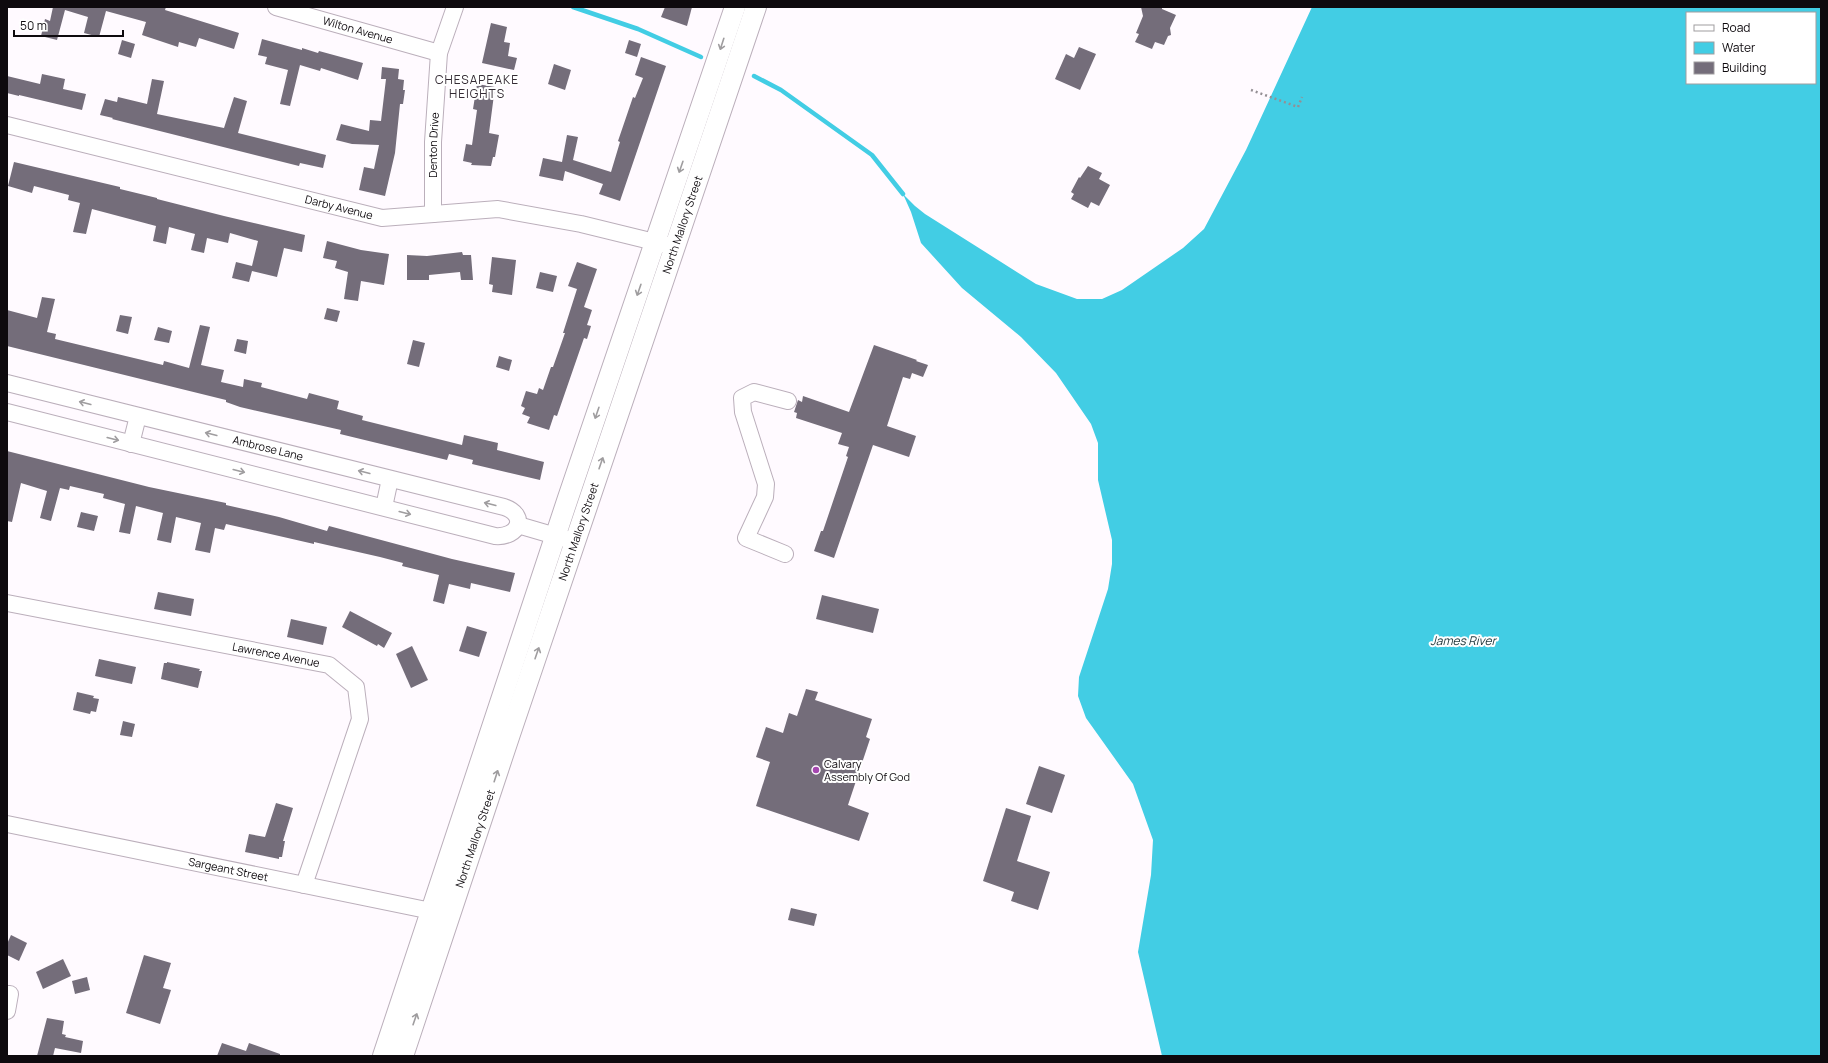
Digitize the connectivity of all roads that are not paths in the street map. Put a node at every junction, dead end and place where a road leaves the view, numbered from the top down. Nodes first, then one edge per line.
1 (276, 7) edge
2 (455, 7) edge
3 (735, 7) edge
4 (756, 7) edge
5 (439, 53) junction
6 (7, 125) edge
7 (433, 214) junction
8 (656, 242) junction
9 (675, 247) junction
10 (7, 383) edge
11 (788, 401) dead end
12 (7, 412) edge
13 (138, 416) junction
14 (131, 444) junction
15 (390, 479) junction
16 (384, 508) junction
17 (518, 525) junction
18 (556, 536) junction
19 (576, 542) junction
20 (785, 554) dead end
21 (7, 602) edge
22 (7, 824) edge
23 (304, 886) junction
24 (431, 912) junction
25 (451, 915) junction
26 (7, 994) edge
27 (7, 1012) edge
28 (383, 1056) edge
29 (403, 1056) edge

1 - 5 street, Wilton Avenue
2 - 5 street, Denton Drive
3 -> 8 main road, North Mallory Street
4 - 9 main road, North Mallory Street
5 - 7 street, Denton Drive
6 - 7 street, Darby Avenue
7 - 8 street, Darby Avenue
8 - 9 street, Darby Avenue
8 -> 18 main road, North Mallory Street
19 -> 9 main road, North Mallory Street
13 -> 10 street, Ambrose Lane
11 - 20 street
12 -> 14 street
13 - 14 street
15 -> 13 street, Ambrose Lane
14 -> 16 street
15 - 16 street
17 -> 15 street, Ambrose Lane
16 -> 17 street
17 - 18 street
18 - 19 street
18 - 24 main road, North Mallory Street
25 -> 19 main road, North Mallory Street
21 - 23 street, Lawrence Avenue
22 - 23 street, Sargeant Street
23 - 24 street, Sargeant Street
24 - 25 street, Sargeant Street
24 - 28 main road, North Mallory Street
29 -> 25 main road, North Mallory Street
26 - 27 street

